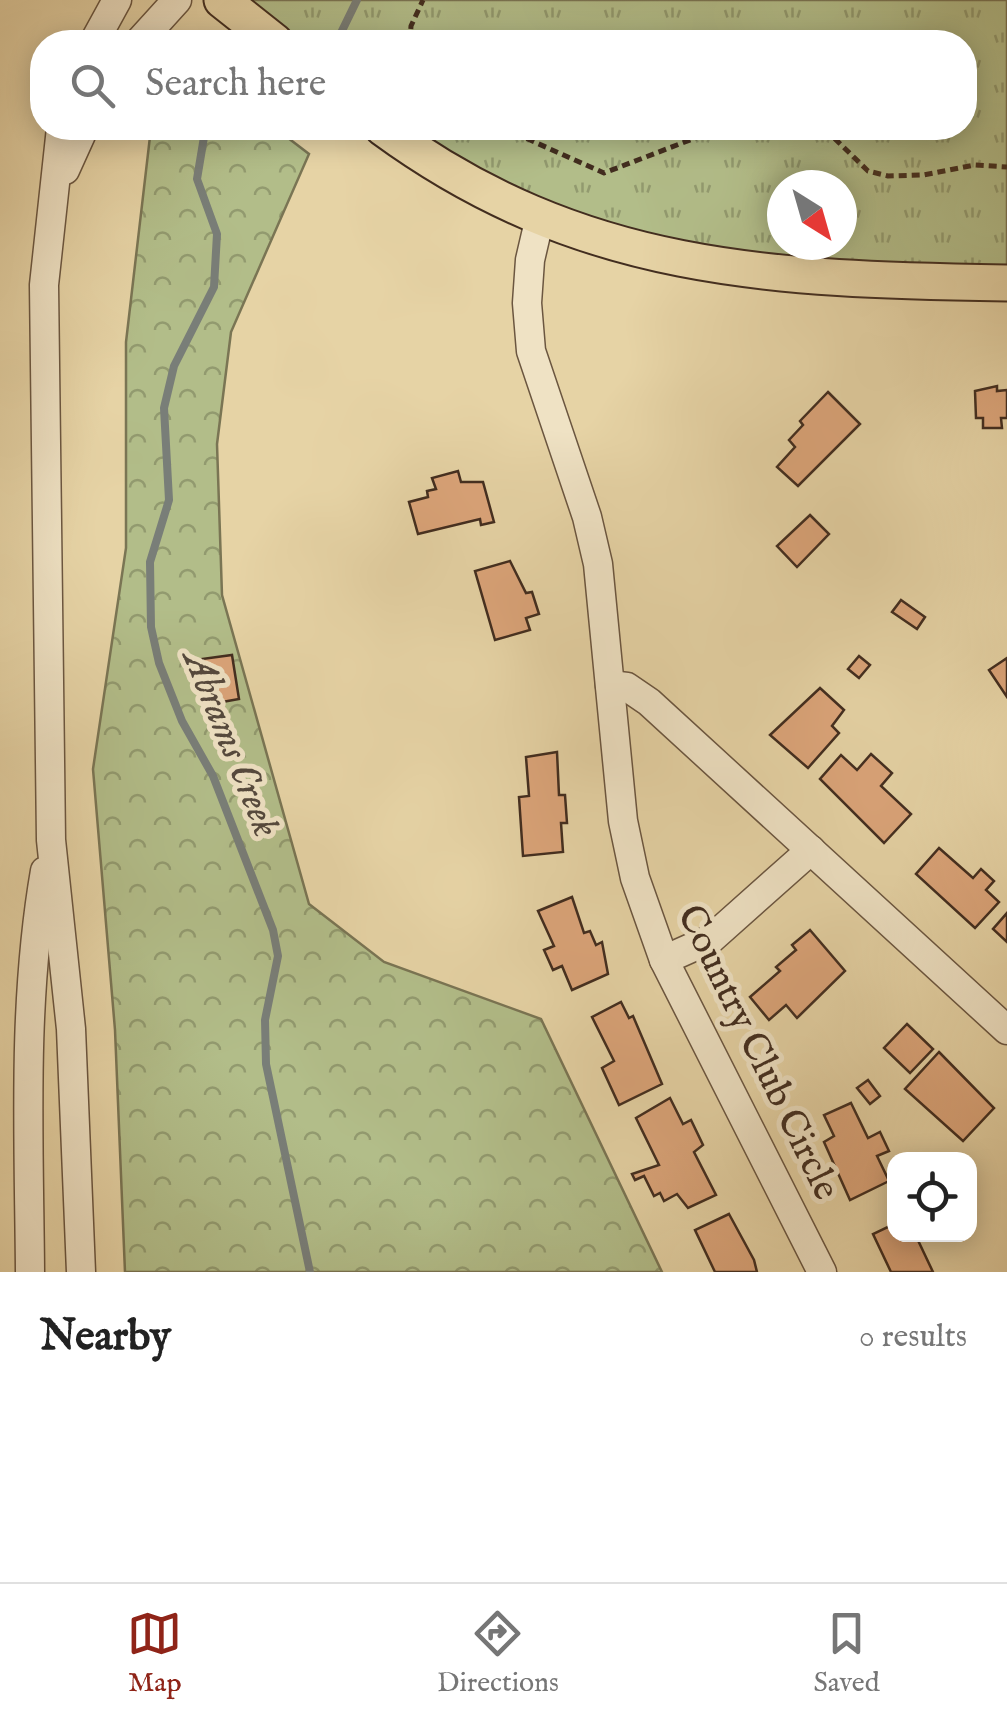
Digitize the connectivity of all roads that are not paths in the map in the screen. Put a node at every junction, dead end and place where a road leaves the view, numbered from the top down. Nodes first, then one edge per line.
1 (117, 0) edge
2 (177, 0) edge
3 (222, 0) edge
4 (101, 30) edge
5 (151, 30) edge
6 (260, 30) edge
7 (60, 140) edge
8 (79, 140) edge
9 (401, 140) edge
10 (52, 204) junction
11 (540, 217) junction
12 (1007, 283) edge
13 (610, 685) junction
14 (51, 840) junction
15 (811, 850) junction
16 (664, 960) junction
17 (1007, 1030) edge
18 (30, 1272) edge
19 (81, 1272) edge
20 (822, 1272) edge

1 - 4 street
2 - 5 street
3 - 6 main road
7 - 10 street
8 - 10 street
9 - 11 main road
10 - 14 street
11 - 12 main road
11 - 13 street, Country Club Circle
13 - 15 street
13 - 16 street, Country Club Circle
14 - 18 street
14 - 19 street
15 - 16 street
15 - 17 street
16 - 20 street, Country Club Circle

